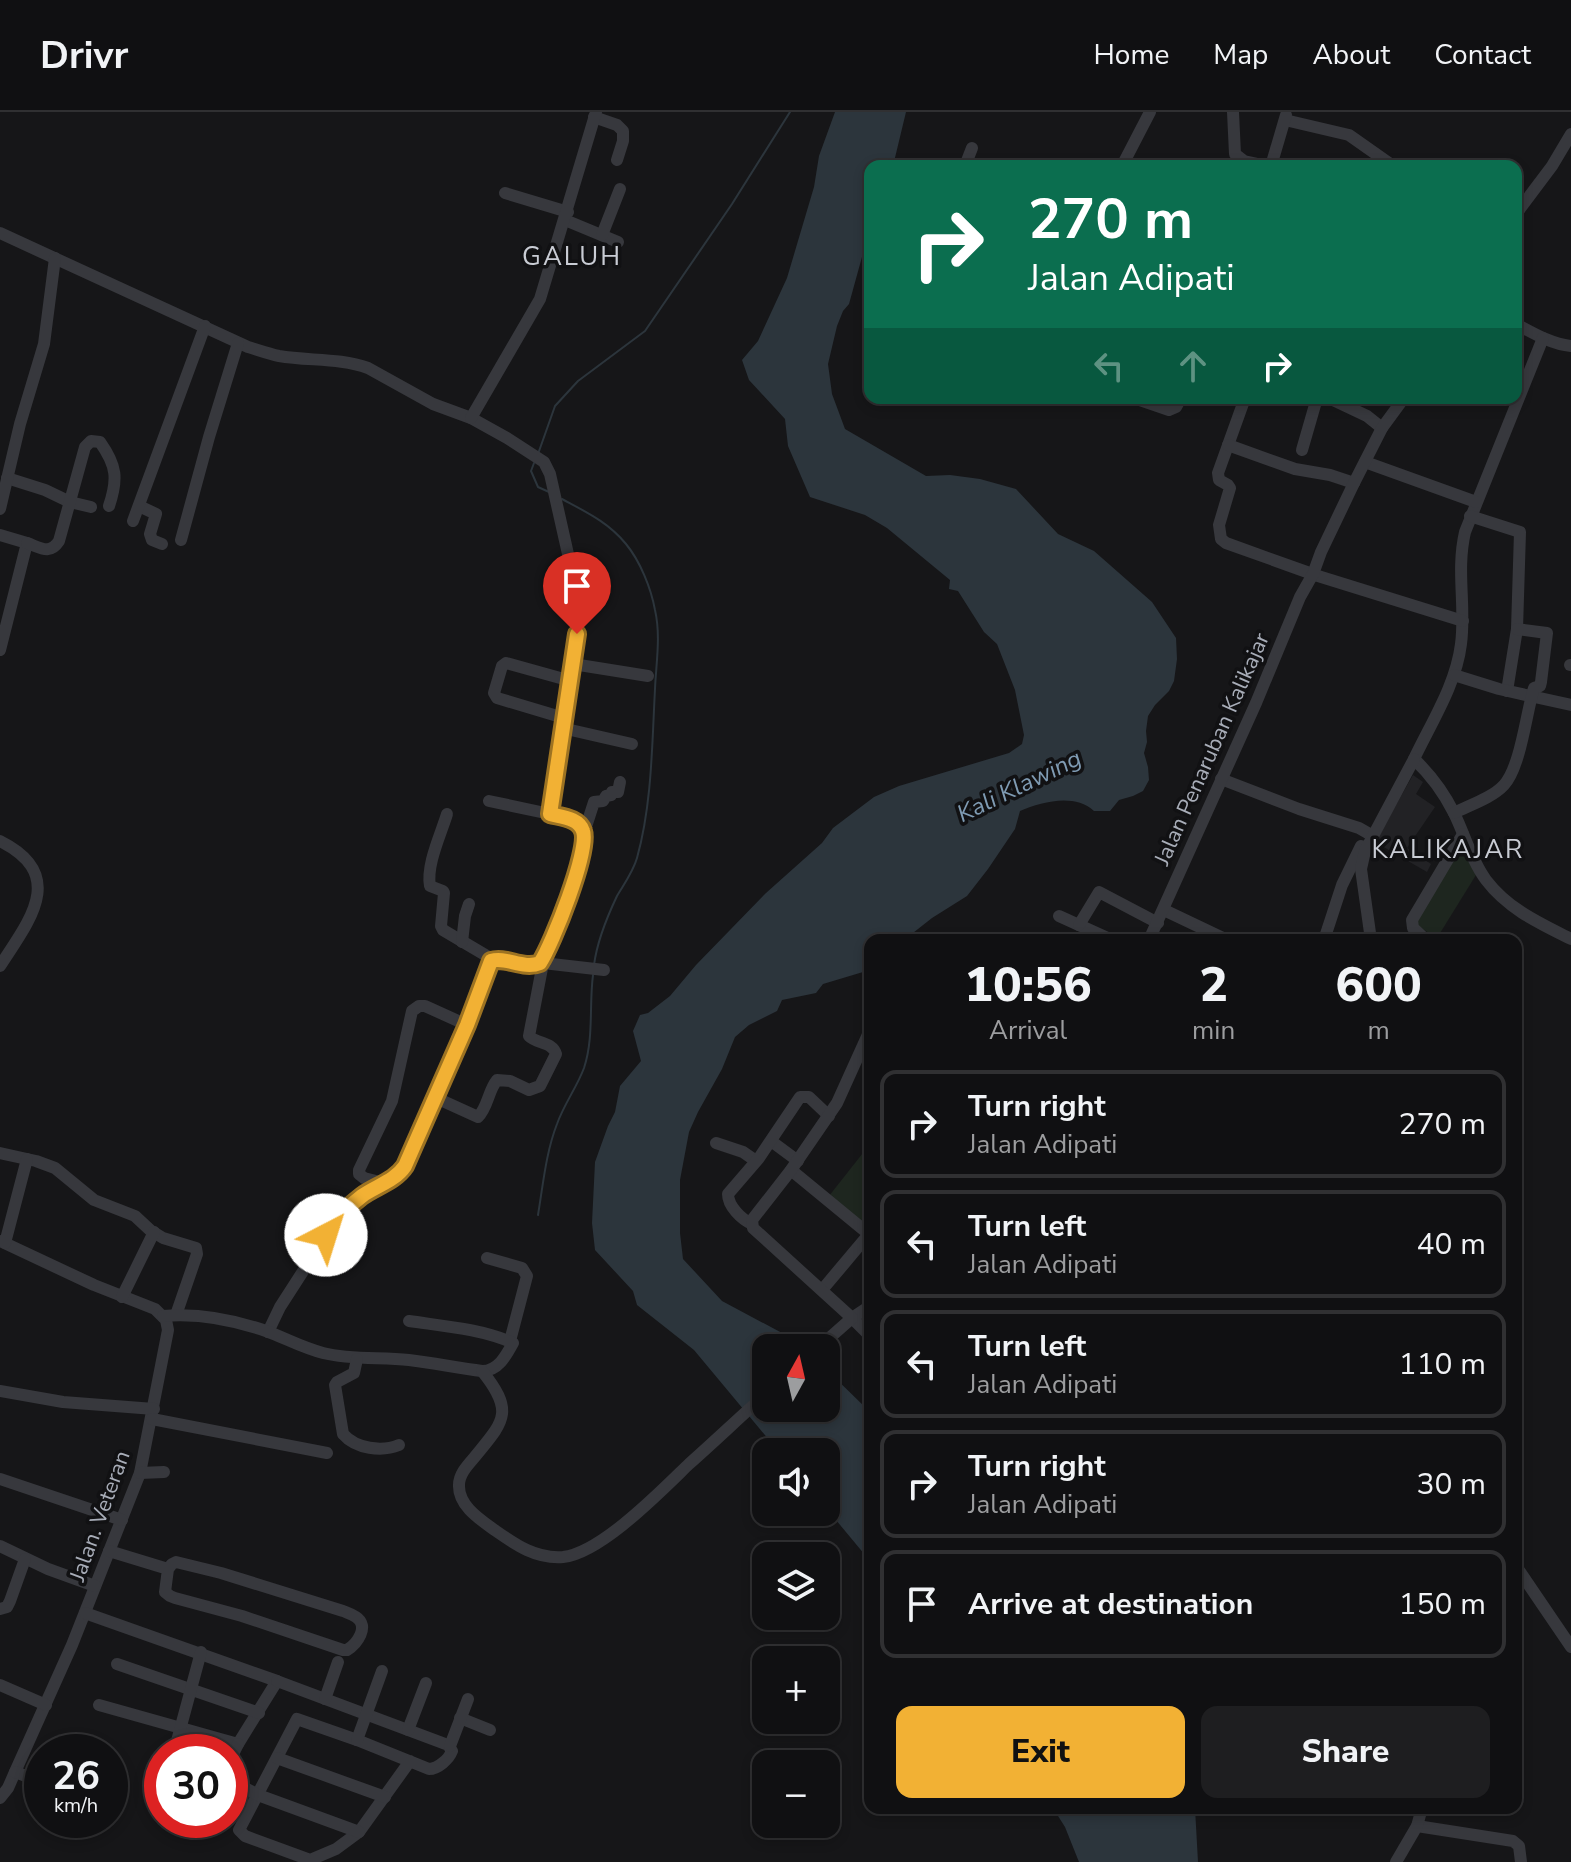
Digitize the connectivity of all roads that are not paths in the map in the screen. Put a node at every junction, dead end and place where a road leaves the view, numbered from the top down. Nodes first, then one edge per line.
1 (1150, 112) edge
2 (1233, 112) edge
3 (595, 115) edge
4 (1286, 116) edge
5 (1571, 134) edge
6 (972, 148) dead end
7 (617, 160) dead end
8 (967, 160) edge
9 (1125, 160) edge
10 (1243, 160) edge
11 (1271, 160) edge
12 (1384, 160) edge
13 (620, 189) dead end
14 (505, 193) dead end
15 (1522, 206) edge
16 (566, 216) junction
17 (0, 233) edge
18 (602, 235) junction
19 (618, 242) dead end
20 (55, 258) junction
21 (205, 326) junction
22 (1522, 327) edge
23 (1543, 338) junction
24 (238, 343) junction
25 (1571, 346) edge
26 (1522, 389) edge
27 (1152, 404) edge
28 (1178, 404) edge
29 (1243, 404) edge
30 (1315, 404) edge
31 (1342, 404) edge
32 (1400, 404) edge
33 (1516, 404) edge
34 (471, 418) junction
35 (1382, 428) junction
36 (1228, 445) junction
37 (1302, 450) dead end
38 (1365, 462) junction
39 (7, 478) junction
40 (1354, 483) junction
41 (70, 502) junction
42 (1476, 502) junction
43 (109, 506) dead end
44 (139, 506) junction
45 (91, 507) dead end
46 (0, 509) edge
47 (1470, 516) junction
48 (133, 521) dead end
49 (0, 535) edge
50 (181, 540) dead end
51 (27, 543) junction
52 (162, 544) dead end
53 (1313, 574) junction
54 (1461, 620) junction
55 (1517, 629) junction
56 (0, 650) edge
57 (573, 664) junction
58 (1454, 675) junction
59 (648, 676) dead end
60 (571, 681) junction
61 (1507, 691) junction
62 (1531, 697) junction
63 (1571, 705) edge
64 (563, 723) junction
65 (632, 744) dead end
66 (1414, 759) junction
67 (1221, 779) junction
68 (620, 782) dead end
69 (489, 801) dead end
70 (1454, 813) junction
71 (447, 814) dead end
72 (550, 814) junction
73 (584, 833) junction
74 (1371, 834) junction
75 (1463, 834) junction
76 (0, 841) edge
77 (469, 904) dead end
78 (1164, 910) junction
79 (1059, 916) dead end
80 (1158, 923) junction
81 (1079, 925) junction
82 (1099, 934) edge
83 (1152, 934) edge
84 (1214, 934) edge
85 (1326, 934) edge
86 (1370, 934) edge
87 (1420, 934) edge
88 (1571, 939) edge
89 (462, 942) junction
90 (492, 959) junction
91 (543, 961) junction
92 (0, 966) edge
93 (604, 970) dead end
94 (467, 1025) junction
95 (864, 1044) edge
96 (434, 1097) junction
97 (829, 1116) junction
98 (771, 1141) junction
99 (716, 1143) dead end
100 (0, 1153) edge
101 (27, 1159) junction
102 (756, 1161) junction
103 (795, 1166) junction
104 (384, 1183) junction
105 (752, 1224) junction
106 (864, 1229) edge
107 (154, 1232) junction
108 (3, 1242) edge
109 (864, 1242) edge
110 (487, 1258) dead end
111 (822, 1290) junction
112 (122, 1297) junction
113 (864, 1310) edge
114 (169, 1316) junction
115 (852, 1318) junction
116 (409, 1321) dead end
117 (864, 1330) edge
118 (268, 1332) junction
119 (834, 1334) edge
120 (510, 1341) junction
121 (357, 1359) junction
122 (482, 1371) junction
123 (0, 1391) edge
124 (752, 1406) edge
125 (153, 1414) junction
126 (399, 1445) dead end
127 (327, 1453) dead end
128 (164, 1472) dead end
129 (140, 1473) junction
130 (0, 1479) edge
131 (122, 1520) junction
132 (0, 1546) edge
133 (109, 1551) junction
134 (25, 1559) junction
135 (168, 1569) junction
136 (1522, 1575) edge
137 (95, 1586) junction
138 (0, 1609) edge
139 (85, 1613) junction
140 (1571, 1647) edge
141 (201, 1652) junction
142 (338, 1662) dead end
143 (117, 1664) dead end
144 (382, 1671) dead end
145 (277, 1681) junction
146 (426, 1683) dead end
147 (0, 1685) edge
148 (191, 1688) junction
149 (325, 1699) junction
150 (468, 1699) dead end
151 (46, 1705) junction
152 (99, 1705) dead end
153 (259, 1713) junction
154 (366, 1715) junction
155 (460, 1718) junction
156 (181, 1727) junction
157 (408, 1730) junction
158 (490, 1730) dead end
159 (179, 1734) edge
160 (204, 1734) edge
161 (245, 1734) edge
162 (357, 1740) junction
163 (450, 1746) junction
164 (277, 1758) junction
165 (410, 1761) junction
166 (15, 1772) junction
167 (24, 1775) edge
168 (248, 1790) edge
169 (258, 1795) junction
170 (385, 1797) junction
171 (0, 1798) edge
172 (1420, 1814) edge
173 (1417, 1826) junction
174 (359, 1832) junction
175 (1396, 1862) edge
176 (1521, 1862) edge

1 - 9 street
2 - 10 street
3 - 7 street
3 - 16 street
4 - 11 street
4 - 12 street
5 - 15 street
6 - 8 street
13 - 18 street
14 - 16 street
16 - 18 street
16 - 34 street
17 - 20 street
18 - 19 street
20 - 21 street
20 - 39 street
21 - 24 street
21 - 44 street
22 - 23 street
23 - 25 street
23 - 26 street
24 - 34 street
24 - 50 street
27 - 28 street
29 - 36 street
30 - 37 street
31 - 35 street
32 - 35 street, Jalan Penaruban Kalikajar
33 - 42 street
34 - 57 street
35 - 38 street, Jalan Penaruban Kalikajar
36 - 40 street
36 - 53 street
38 - 40 street, Jalan Penaruban Kalikajar
38 - 42 street
39 - 41 street
39 - 46 street
40 - 53 street, Jalan Penaruban Kalikajar
41 - 43 street
41 - 45 street
41 - 51 street
42 - 47 street
44 - 48 street
44 - 52 street
47 - 54 street
47 - 55 street
49 - 51 street
51 - 56 street
53 - 54 street
53 - 67 street, Jalan Penaruban Kalikajar
54 - 58 street
55 - 61 street
55 - 62 street
57 - 59 street
57 - 60 street
58 - 61 street
58 - 66 street
60 - 64 street
60 - 64 street
61 - 62 street
62 - 63 street
62 - 70 street
64 - 65 street
64 - 72 street
66 - 70 street
66 - 74 street
67 - 74 street
67 - 78 street, Jalan Penaruban Kalikajar
68 - 73 street
69 - 72 street
70 - 75 street
71 - 89 street
72 - 73 street
73 - 91 street
74 - 85 street
74 - 86 street
75 - 87 street
75 - 88 street
76 - 92 street
77 - 89 street
78 - 80 street, Jalan Penaruban Kalikajar
78 - 84 street
79 - 81 street
80 - 81 street
80 - 83 street, Jalan Penaruban Kalikajar
81 - 82 street
89 - 90 street
90 - 91 street
90 - 94 street
91 - 93 street
91 - 96 street
94 - 96 street
94 - 104 street
95 - 97 street
96 - 104 street
97 - 98 street
97 - 103 street
98 - 102 street
98 - 103 street
99 - 102 street
100 - 101 street
101 - 107 street
101 - 108 street
102 - 105 street
103 - 105 street
103 - 106 street
104 - 118 street
105 - 111 street
107 - 112 street
107 - 114 street, Jalan. Veteran
108 - 112 street
109 - 111 street
110 - 120 street
111 - 115 street
112 - 114 street
113 - 115 street
114 - 118 street
114 - 125 street, Jalan. Veteran
115 - 117 street
115 - 119 street
116 - 120 street
118 - 121 street
120 - 122 street
121 - 122 street
121 - 126 street
122 - 124 street
123 - 125 street
125 - 127 street
125 - 129 street, Jalan. Veteran
128 - 129 street
129 - 131 street, Jalan. Veteran
130 - 131 street
131 - 133 street, Jalan. Veteran
132 - 134 street
133 - 135 street
133 - 137 street, Jalan. Veteran
134 - 137 street
134 - 138 street
135 - 135 street
136 - 140 street
137 - 139 street, Jalan. Veteran
139 - 141 street
139 - 151 street, Jalan. Veteran
141 - 145 street
141 - 148 street
142 - 149 street
143 - 148 street
144 - 154 street
145 - 149 street
145 - 153 street
146 - 157 street
147 - 151 street
148 - 153 street
148 - 156 street
149 - 154 street
150 - 155 street
151 - 166 street, Jalan. Veteran
152 - 156 street
153 - 161 street
154 - 157 street
154 - 162 street
155 - 158 street
155 - 163 street
156 - 159 street
156 - 160 street
157 - 163 street
162 - 164 street
162 - 165 street
163 - 165 street
164 - 169 street
164 - 170 street
165 - 170 street
166 - 167 street
166 - 171 street, Jalan. Veteran
168 - 169 street
169 - 174 street
169 - 174 street
170 - 174 street
172 - 173 street
173 - 175 street
173 - 176 street

